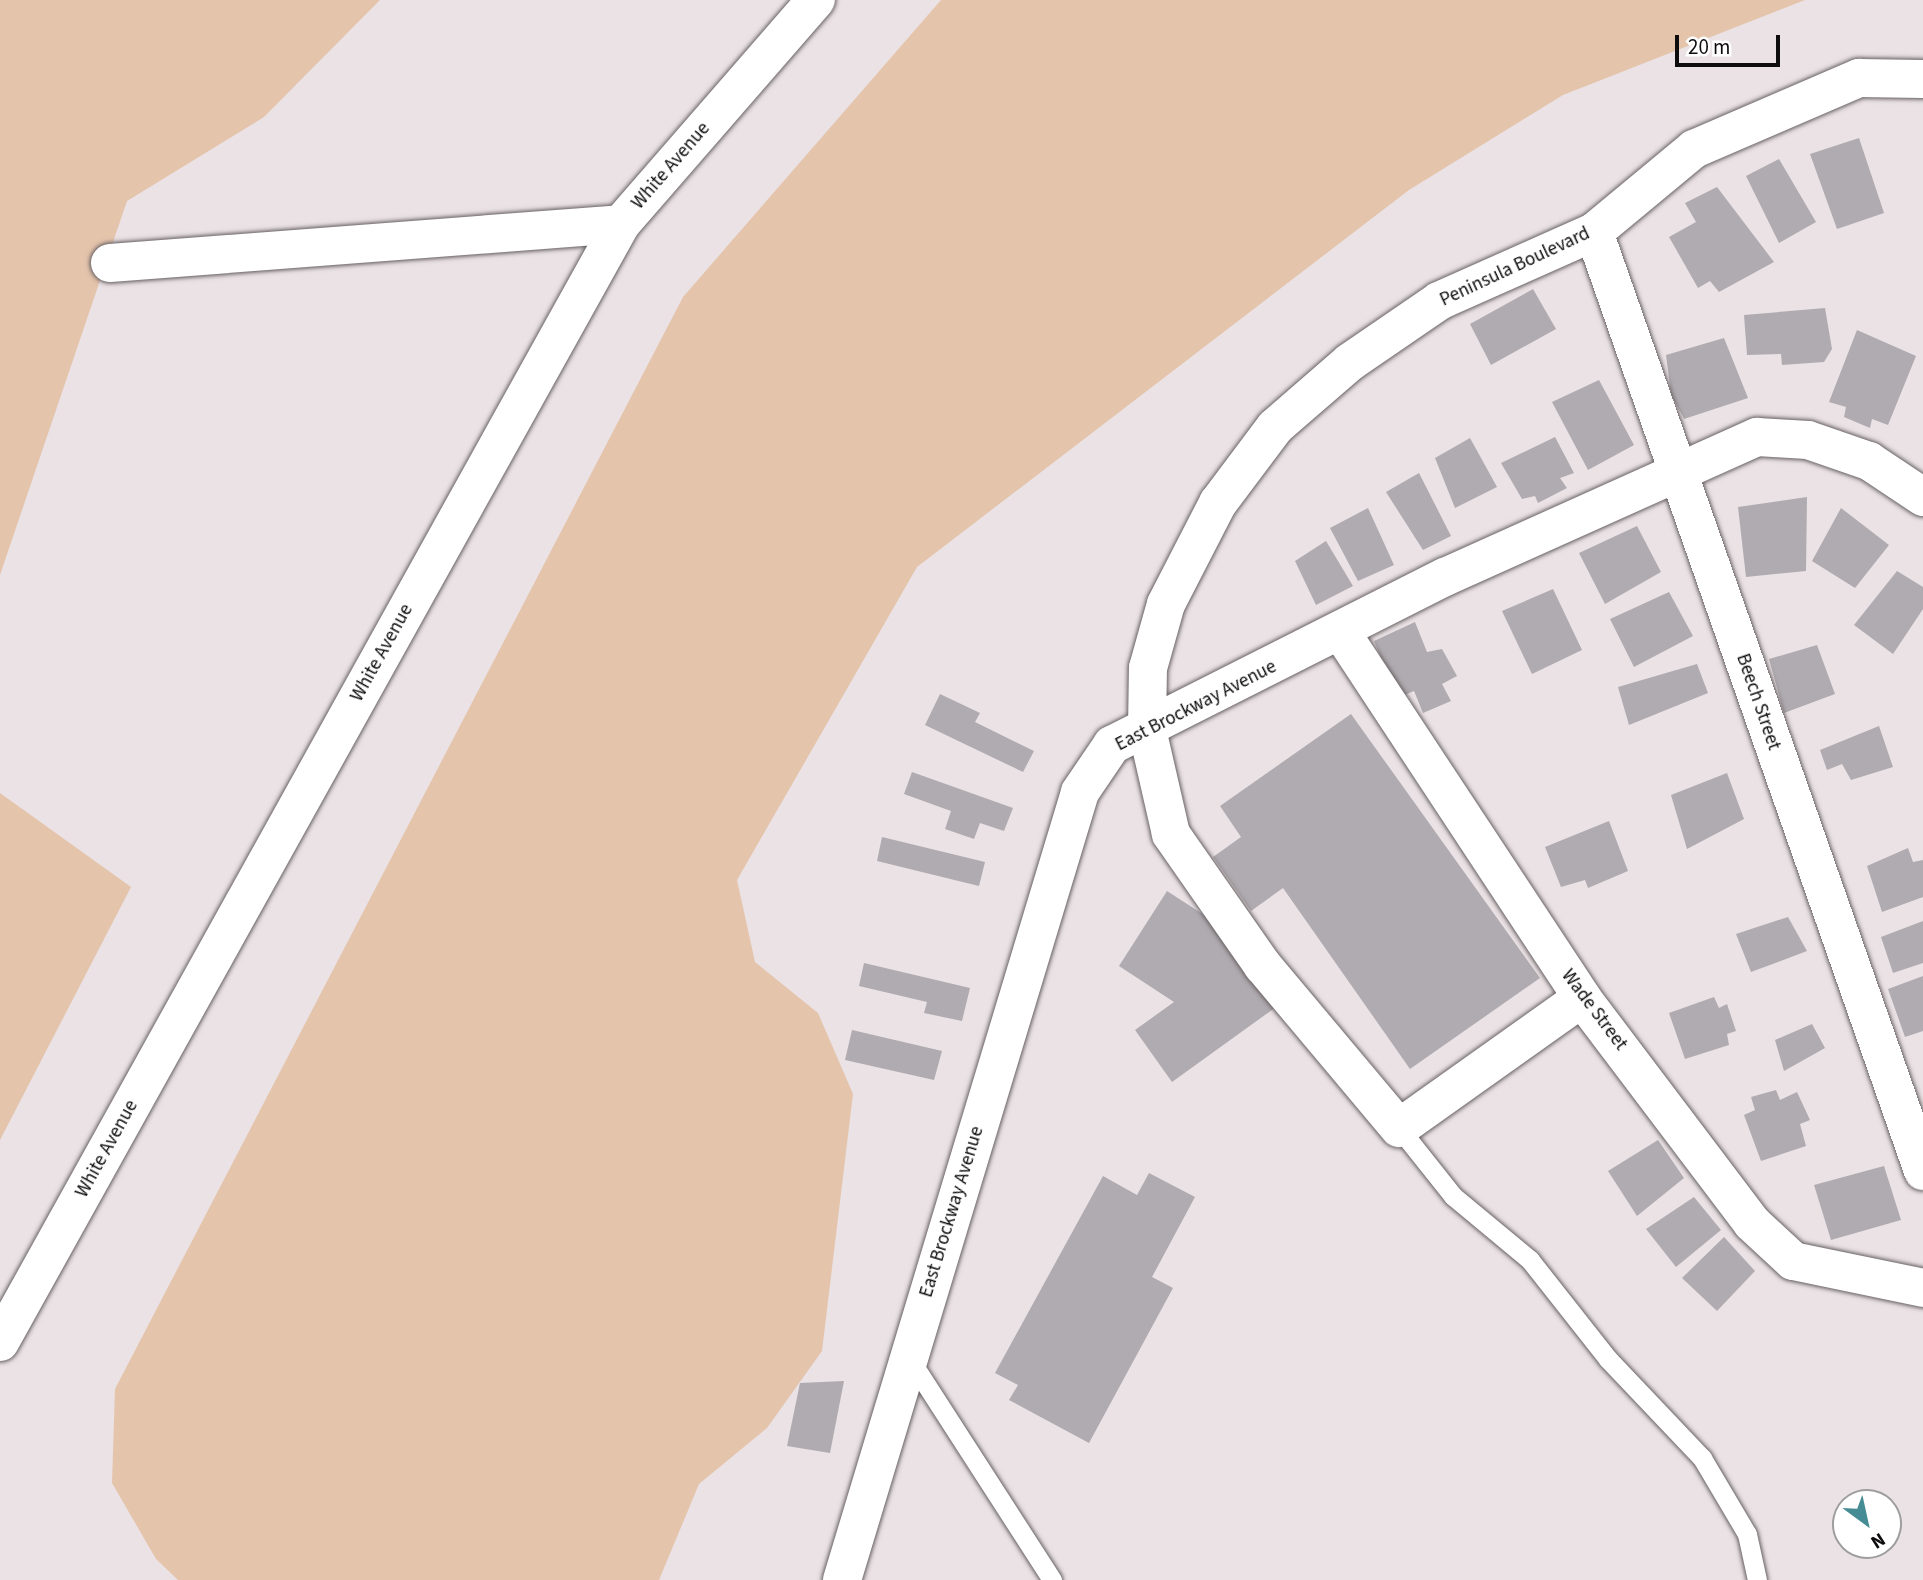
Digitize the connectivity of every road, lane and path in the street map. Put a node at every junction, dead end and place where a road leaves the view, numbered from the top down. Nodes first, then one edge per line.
1 (816, 0) edge
2 (1923, 79) edge
3 (621, 224) junction
4 (1594, 232) junction
5 (110, 263) dead end
6 (1677, 468) junction
7 (1923, 497) edge
8 (1341, 632) junction
9 (1147, 729) junction
10 (1581, 998) junction
11 (1399, 1128) junction
12 (1923, 1171) edge
13 (1923, 1288) edge
14 (0, 1342) edge
15 (908, 1357) junction
16 (842, 1580) edge
17 (1052, 1580) edge
18 (1757, 1580) edge

1 - 3 street, White Avenue
2 - 4 street, Peninsula Boulevard
3 - 5 street
3 - 14 street, White Avenue
4 - 6 street, Beech Street
4 - 9 street, Peninsula Boulevard
6 - 7 street, East Brockway Avenue
6 - 8 street, East Brockway Avenue
6 - 12 street, Beech Street
8 - 9 street, East Brockway Avenue
8 - 10 street, Wade Street
9 - 11 street, Peninsula Boulevard
9 - 15 street, East Brockway Avenue
10 - 11 street
10 - 13 street, Wade Street
11 - 18 lane
15 - 16 street, East Brockway Avenue
15 - 17 lane

